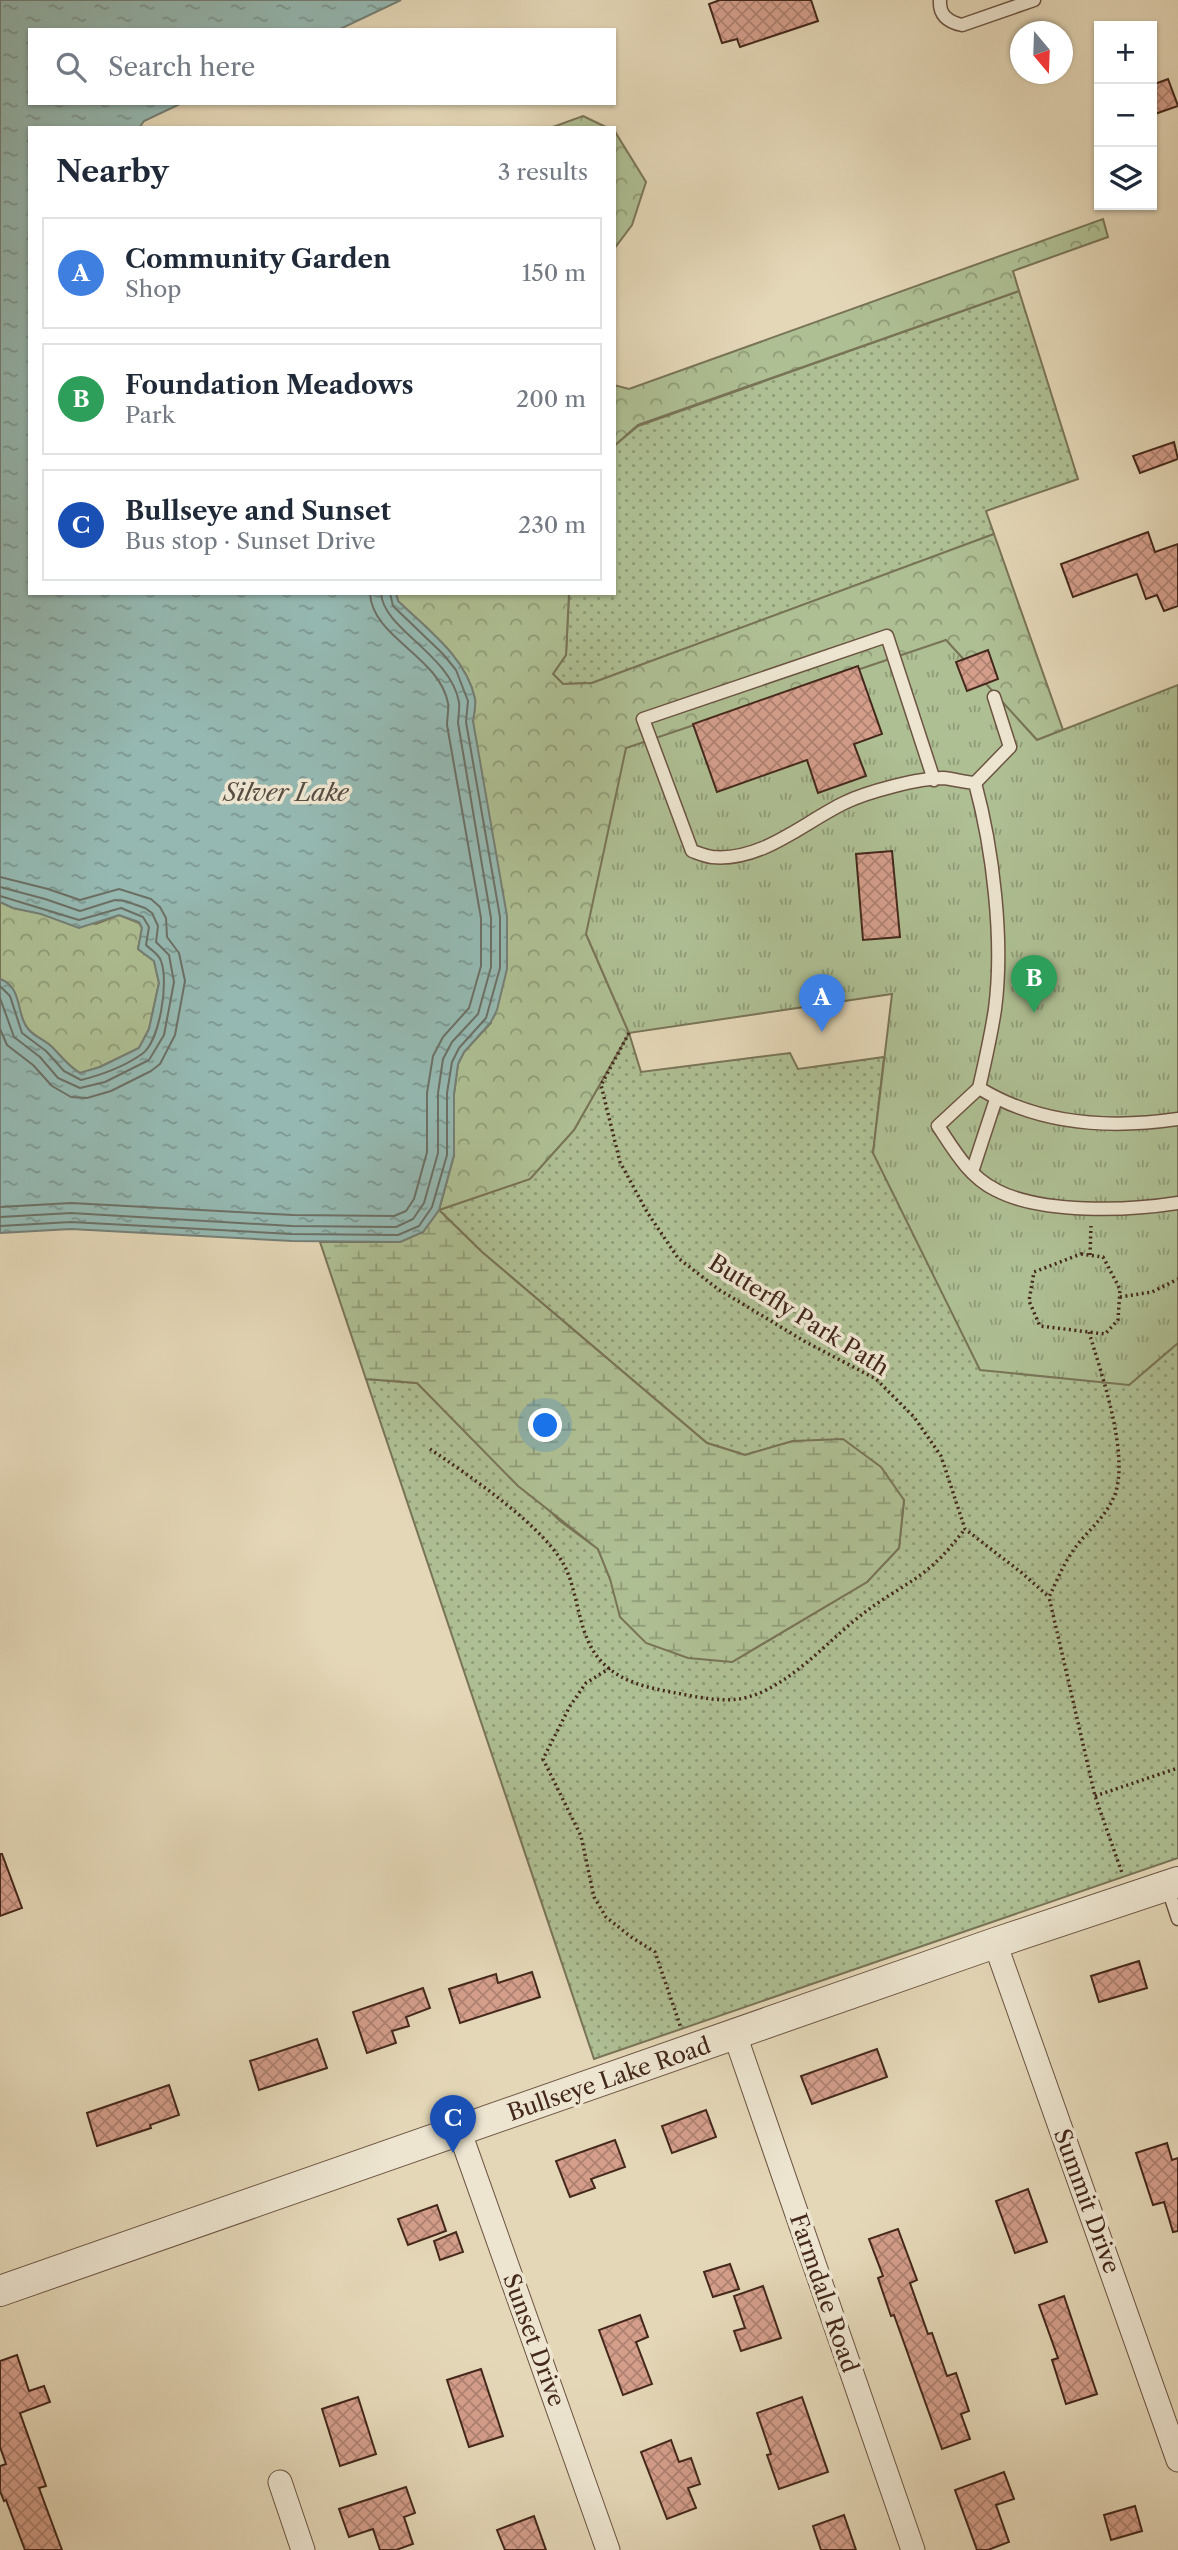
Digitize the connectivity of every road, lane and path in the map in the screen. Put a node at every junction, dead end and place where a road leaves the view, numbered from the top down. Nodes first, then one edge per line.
1 (940, 0) edge
2 (1034, 0) edge
3 (994, 697) dead end
4 (934, 780) junction
5 (975, 783) junction
6 (629, 1033) dead end
7 (979, 1088) junction
8 (996, 1098) junction
9 (1178, 1119) edge
10 (972, 1172) junction
11 (1178, 1203) edge
12 (1092, 1208) junction
13 (1090, 1255) junction
14 (1178, 1279) edge
15 (1120, 1297) junction
16 (1089, 1332) junction
17 (430, 1449) dead end
18 (965, 1529) junction
19 (1049, 1597) junction
20 (610, 1668) junction
21 (1178, 1768) edge
22 (1095, 1796) junction
23 (1172, 1884) edge
24 (1130, 1898) junction
25 (1178, 1919) edge
26 (995, 1943) junction
27 (734, 2035) junction
28 (688, 2051) junction
29 (459, 2130) junction
30 (0, 2291) edge
31 (1170, 2408) edge
32 (1178, 2460) edge
33 (280, 2482) dead end
34 (303, 2550) edge
35 (608, 2550) edge
36 (913, 2550) edge

1 - 2 lane
3 - 5 lane
4 - 4 lane
4 - 5 lane
5 - 7 lane
6 - 18 path, Butterfly Park Path
7 - 8 lane
7 - 10 lane
8 - 9 lane
8 - 10 lane
10 - 12 lane
11 - 12 lane
12 - 13 path
13 - 15 path
13 - 16 path
14 - 15 path
15 - 16 path
16 - 19 path
17 - 20 path
18 - 19 path
18 - 20 path
19 - 22 path
20 - 28 path
21 - 22 path
22 - 24 path
23 - 24 street, Bullseye Lake Road
23 - 25 lane
24 - 26 street, Bullseye Lake Road
26 - 27 street, Bullseye Lake Road
26 - 31 street, Summit Drive
27 - 28 street, Bullseye Lake Road
27 - 36 street, Farmdale Road
28 - 29 street, Bullseye Lake Road
29 - 30 street, Bullseye Lake Road
29 - 35 street, Sunset Drive
31 - 32 street, Summit Drive
33 - 34 street

